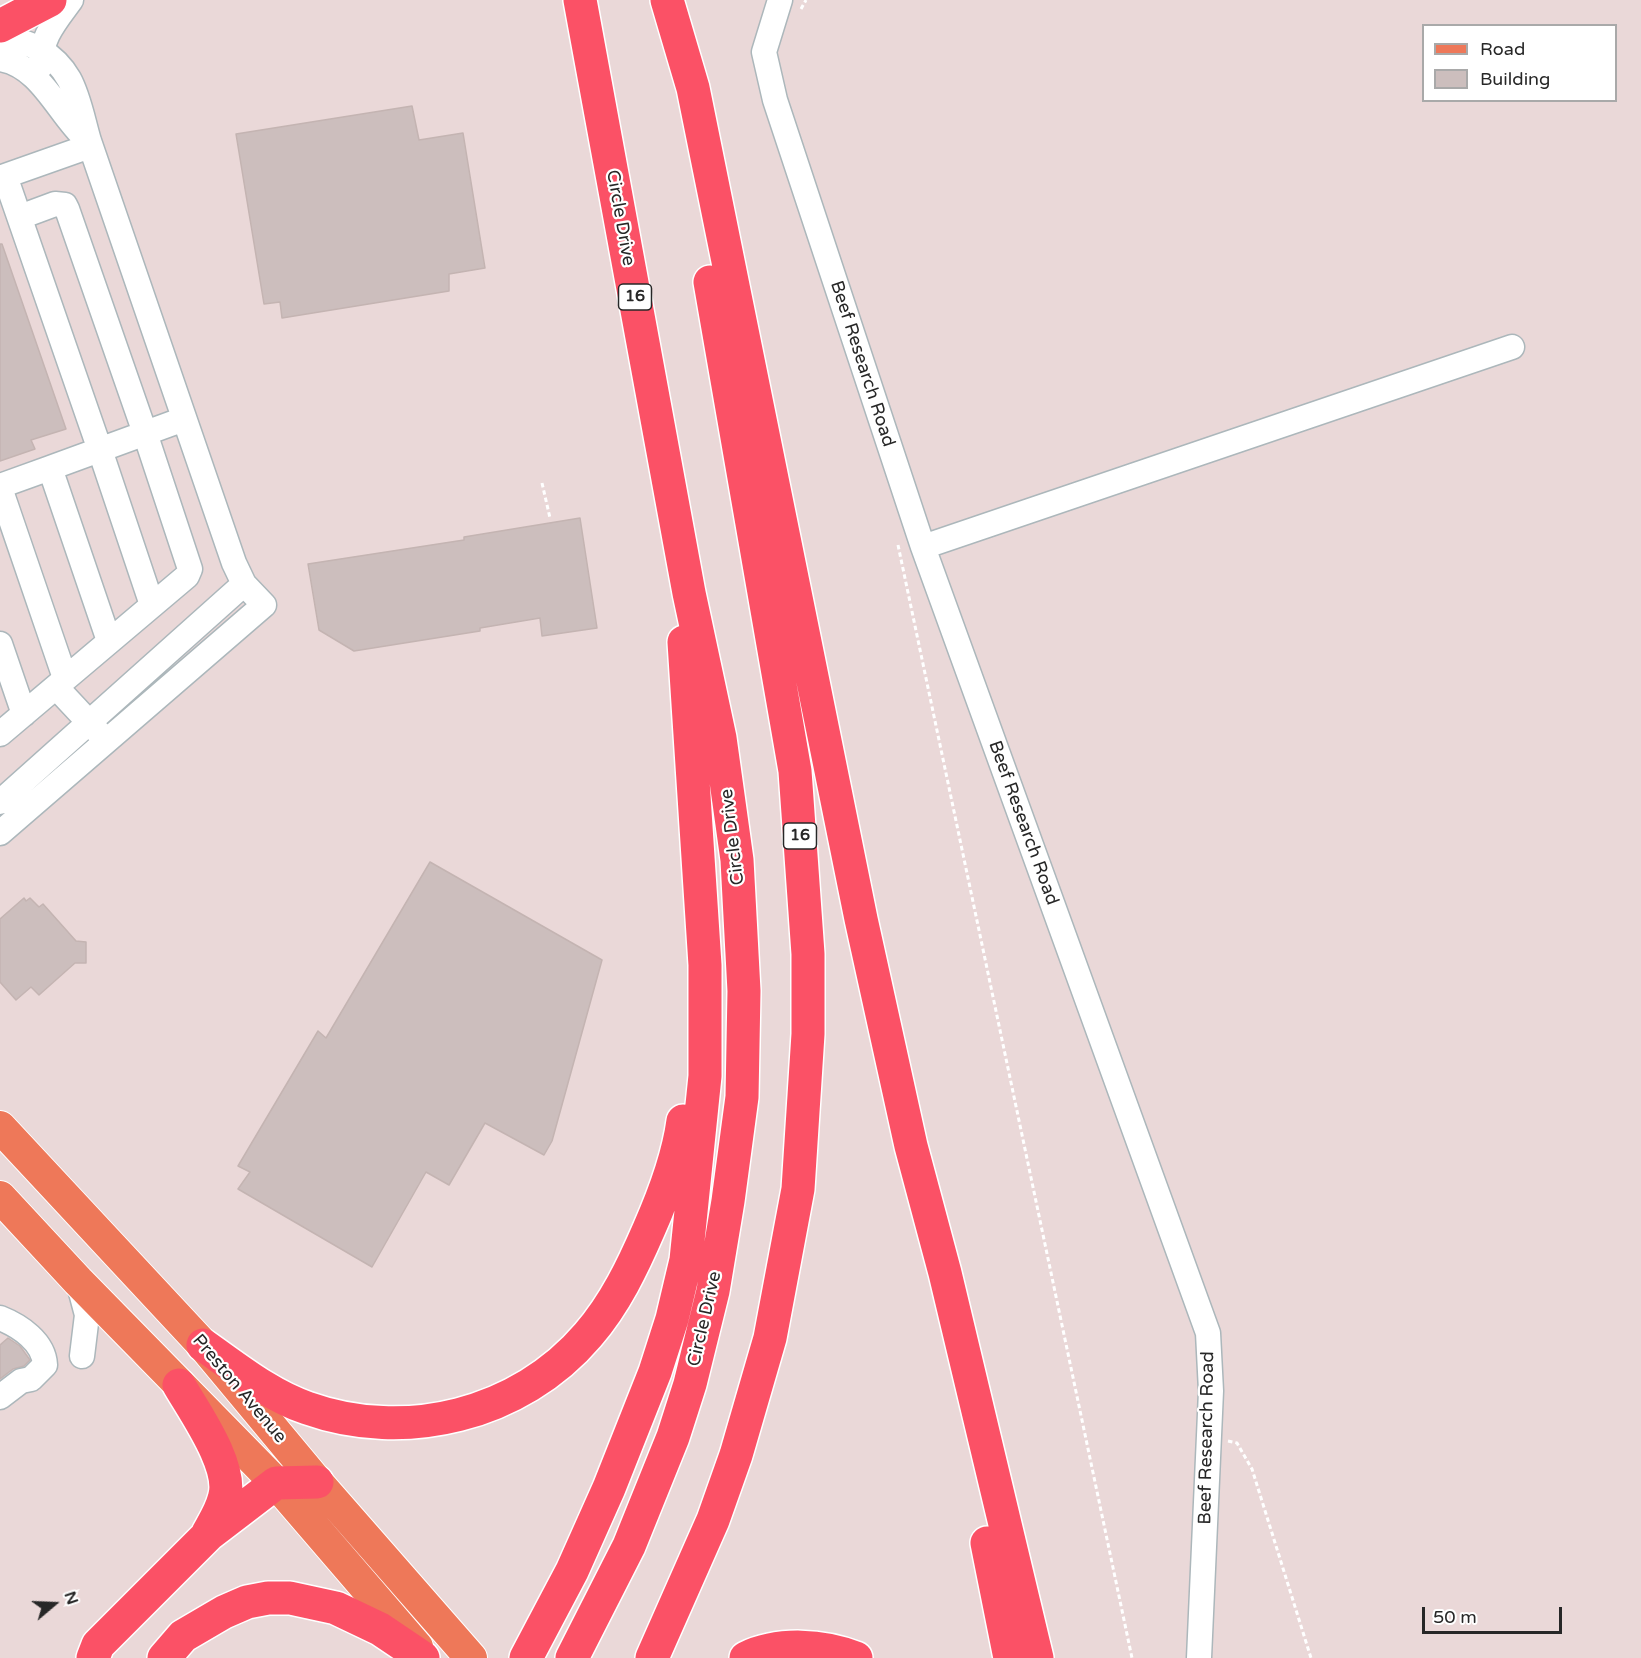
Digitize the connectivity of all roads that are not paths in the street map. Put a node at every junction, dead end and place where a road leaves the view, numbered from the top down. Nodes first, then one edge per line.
1 (50, 0) edge
2 (71, 0) edge
3 (580, 0) edge
4 (661, 0) edge
5 (667, 0) edge
6 (780, 0) edge
7 (0, 26) edge
8 (0, 42) edge
9 (42, 51) junction
10 (0, 59) edge
11 (46, 91) junction
12 (89, 143) junction
13 (3, 169) edge
14 (20, 217) junction
15 (1512, 347) dead end
16 (184, 419) junction
17 (145, 433) junction
18 (100, 450) junction
19 (50, 468) junction
20 (0, 487) edge
21 (923, 547) junction
22 (244, 584) junction
23 (689, 593) junction
24 (152, 605) junction
25 (109, 641) junction
26 (0, 644) edge
27 (60, 683) junction
28 (24, 714) junction
29 (89, 723) junction
30 (0, 734) edge
31 (107, 742) junction
32 (0, 802) edge
33 (0, 833) edge
34 (705, 965) junction
35 (0, 1127) edge
36 (911, 1146) junction
37 (0, 1197) edge
38 (78, 1281) junction
39 (0, 1318) edge
40 (203, 1345) junction
41 (82, 1356) dead end
42 (179, 1385) junction
43 (0, 1397) edge
44 (317, 1482) junction
45 (276, 1484) junction
46 (207, 1535) junction
47 (93, 1658) edge
48 (164, 1658) edge
49 (425, 1658) edge
50 (471, 1658) edge
51 (526, 1658) edge
52 (572, 1658) edge
53 (652, 1658) edge
54 (746, 1658) edge
55 (856, 1658) edge
56 (1010, 1658) edge
57 (1037, 1658) edge
58 (1199, 1658) edge

1 - 7 highway
2 - 9 street
3 - 23 highway, Circle Drive / 16
4 - 53 highway, 16
5 - 36 highway
6 - 21 street, Beef Research Road
8 - 9 street
9 - 11 street
9 - 12 street
10 - 11 street
11 - 12 street
12 - 13 street
12 - 16 street
13 - 14 street
14 - 17 street
14 - 18 street
15 - 21 street
16 - 17 street
16 - 22 street
17 - 18 street
17 - 24 street
18 - 19 street
18 - 24 street
19 - 20 street
19 - 25 street
20 - 27 street
21 - 58 street, Beef Research Road
22 - 29 street
22 - 31 street
23 - 34 highway
23 - 52 highway, Circle Drive / 16
24 - 25 street
25 - 27 street
26 - 28 street
27 - 28 street
27 - 29 street
28 - 30 street
29 - 31 street
29 - 32 street
31 - 33 street
34 - 40 highway
34 - 51 highway
35 - 40 main road, Preston Avenue
36 - 56 highway
36 - 57 highway
37 - 38 main road, Preston Avenue
38 - 41 street
38 - 42 main road, Preston Avenue
39 - 43 street
40 - 44 main road, Preston Avenue
42 - 45 main road, Preston Avenue
42 - 46 highway
44 - 45 highway
44 - 50 main road, Preston Avenue
45 - 46 highway
45 - 49 main road, Preston Avenue
46 - 47 highway
48 - 49 highway
54 - 55 highway

